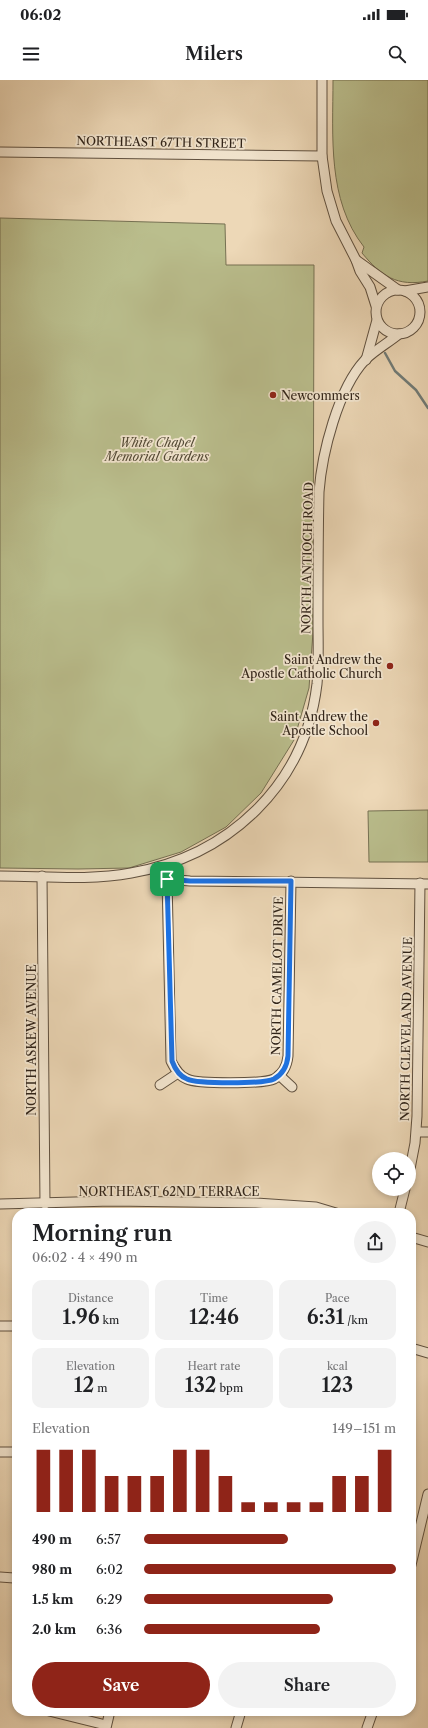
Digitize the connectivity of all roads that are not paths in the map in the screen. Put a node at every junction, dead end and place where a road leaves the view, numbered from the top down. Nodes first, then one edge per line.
1 (322, 80) edge
2 (0, 152) edge
3 (322, 156) junction
4 (356, 260) junction
5 (428, 287) edge
6 (402, 290) junction
7 (428, 305) edge
8 (376, 306) junction
9 (419, 316) junction
10 (377, 320) junction
11 (399, 334) junction
12 (366, 360) junction
13 (164, 865) junction
14 (0, 876) edge
15 (42, 876) junction
16 (167, 879) junction
17 (291, 881) junction
18 (424, 884) edge
19 (178, 1073) junction
20 (279, 1075) junction
21 (160, 1085) dead end
22 (292, 1086) dead end
23 (416, 1132) junction
24 (428, 1132) edge
25 (413, 1152) edge
26 (403, 1196) edge
27 (0, 1204) edge
28 (45, 1204) junction
29 (319, 1208) edge
30 (400, 1208) edge
31 (416, 1238) edge
32 (428, 1242) edge
33 (0, 1326) edge
34 (12, 1326) edge
35 (416, 1349) edge
36 (428, 1353) edge
37 (0, 1452) edge
38 (12, 1452) edge
39 (428, 1494) edge
40 (424, 1528) edge
41 (416, 1551) edge
42 (0, 1577) edge
43 (12, 1578) edge
44 (68, 1716) edge
45 (109, 1716) edge
46 (240, 1716) edge
47 (372, 1716) edge
48 (106, 1726) edge
49 (236, 1728) edge
50 (368, 1728) edge

1 - 3 street
2 - 3 street, NORTHEAST 67TH STREET
3 - 4 street
4 - 6 street
4 - 8 street
5 - 6 street
6 - 8 street
6 - 9 street
7 - 9 street
8 - 10 street
9 - 11 street
10 - 11 street
10 - 12 street, NORTH ANTIOCH ROAD
11 - 12 street, NORTH ANTIOCH ROAD
12 - 13 street, NORTH ANTIOCH ROAD
13 - 15 street, NORTH ANTIOCH ROAD
13 - 16 street
14 - 15 street, NORTH ANTIOCH ROAD
15 - 28 street, NORTH ASKEW AVENUE
16 - 17 street
16 - 19 street
17 - 18 street
17 - 20 street, NORTH CAMELOT DRIVE
18 - 23 street, NORTH CLEVELAND AVENUE
19 - 20 street
19 - 21 street
20 - 22 street
23 - 24 street
23 - 25 street, NORTH CLEVELAND AVENUE
26 - 30 street
27 - 28 street, NORTHEAST 62ND TERRACE
28 - 29 street, NORTHEAST 62ND TERRACE
31 - 32 street
33 - 34 street
35 - 36 street
37 - 38 street
39 - 40 street
40 - 41 street
42 - 43 street
44 - 48 street
45 - 48 street
46 - 49 street
47 - 50 street

